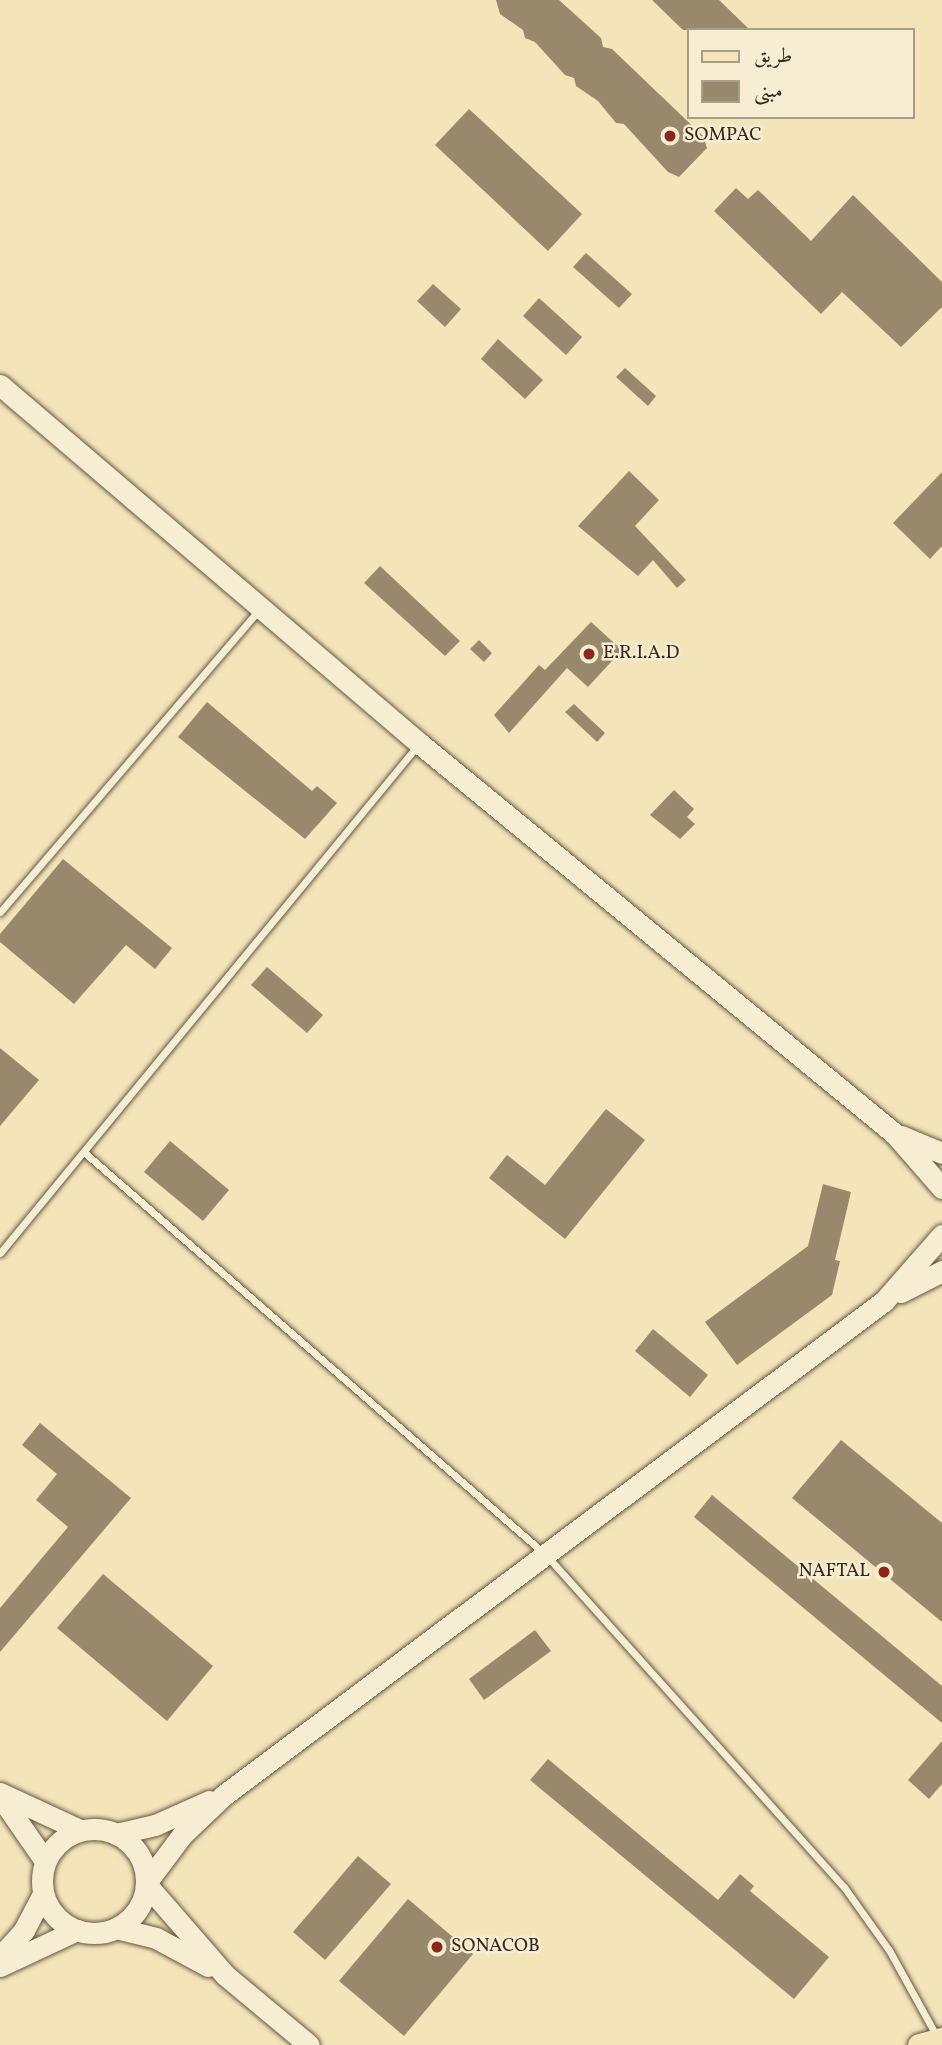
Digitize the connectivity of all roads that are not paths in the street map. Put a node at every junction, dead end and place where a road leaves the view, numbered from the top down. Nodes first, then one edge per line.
1 (0, 385) edge
2 (263, 606) junction
3 (419, 743) junction
4 (0, 912) edge
5 (895, 1134) junction
6 (85, 1153) junction
7 (942, 1153) edge
8 (942, 1188) edge
9 (942, 1235) edge
10 (0, 1253) edge
11 (942, 1271) edge
12 (884, 1301) junction
13 (546, 1555) junction
14 (0, 1794) edge
15 (224, 1795) junction
16 (80, 1830) junction
17 (116, 1834) junction
18 (45, 1861) junction
19 (146, 1883) junction
20 (43, 1894) junction
21 (116, 1928) junction
22 (77, 1930) junction
23 (0, 1957) edge
24 (0, 1966) edge
25 (225, 1975) junction
26 (933, 2041) edge
27 (309, 2045) edge

1 - 2 street
2 - 3 street
2 - 4 lane
3 - 5 street
3 - 6 lane
5 - 7 street
5 - 8 street
6 - 10 lane
6 - 13 lane
9 - 12 street
11 - 12 street
12 - 13 street
13 - 15 street
13 - 26 lane
14 - 16 street
14 - 18 street
15 - 17 street
15 - 19 street
16 - 17 street
16 - 18 street
17 - 19 street
18 - 20 street
19 - 21 street
19 - 25 street
20 - 22 street
20 - 23 street
21 - 22 street
21 - 25 street
22 - 24 street
25 - 27 street

